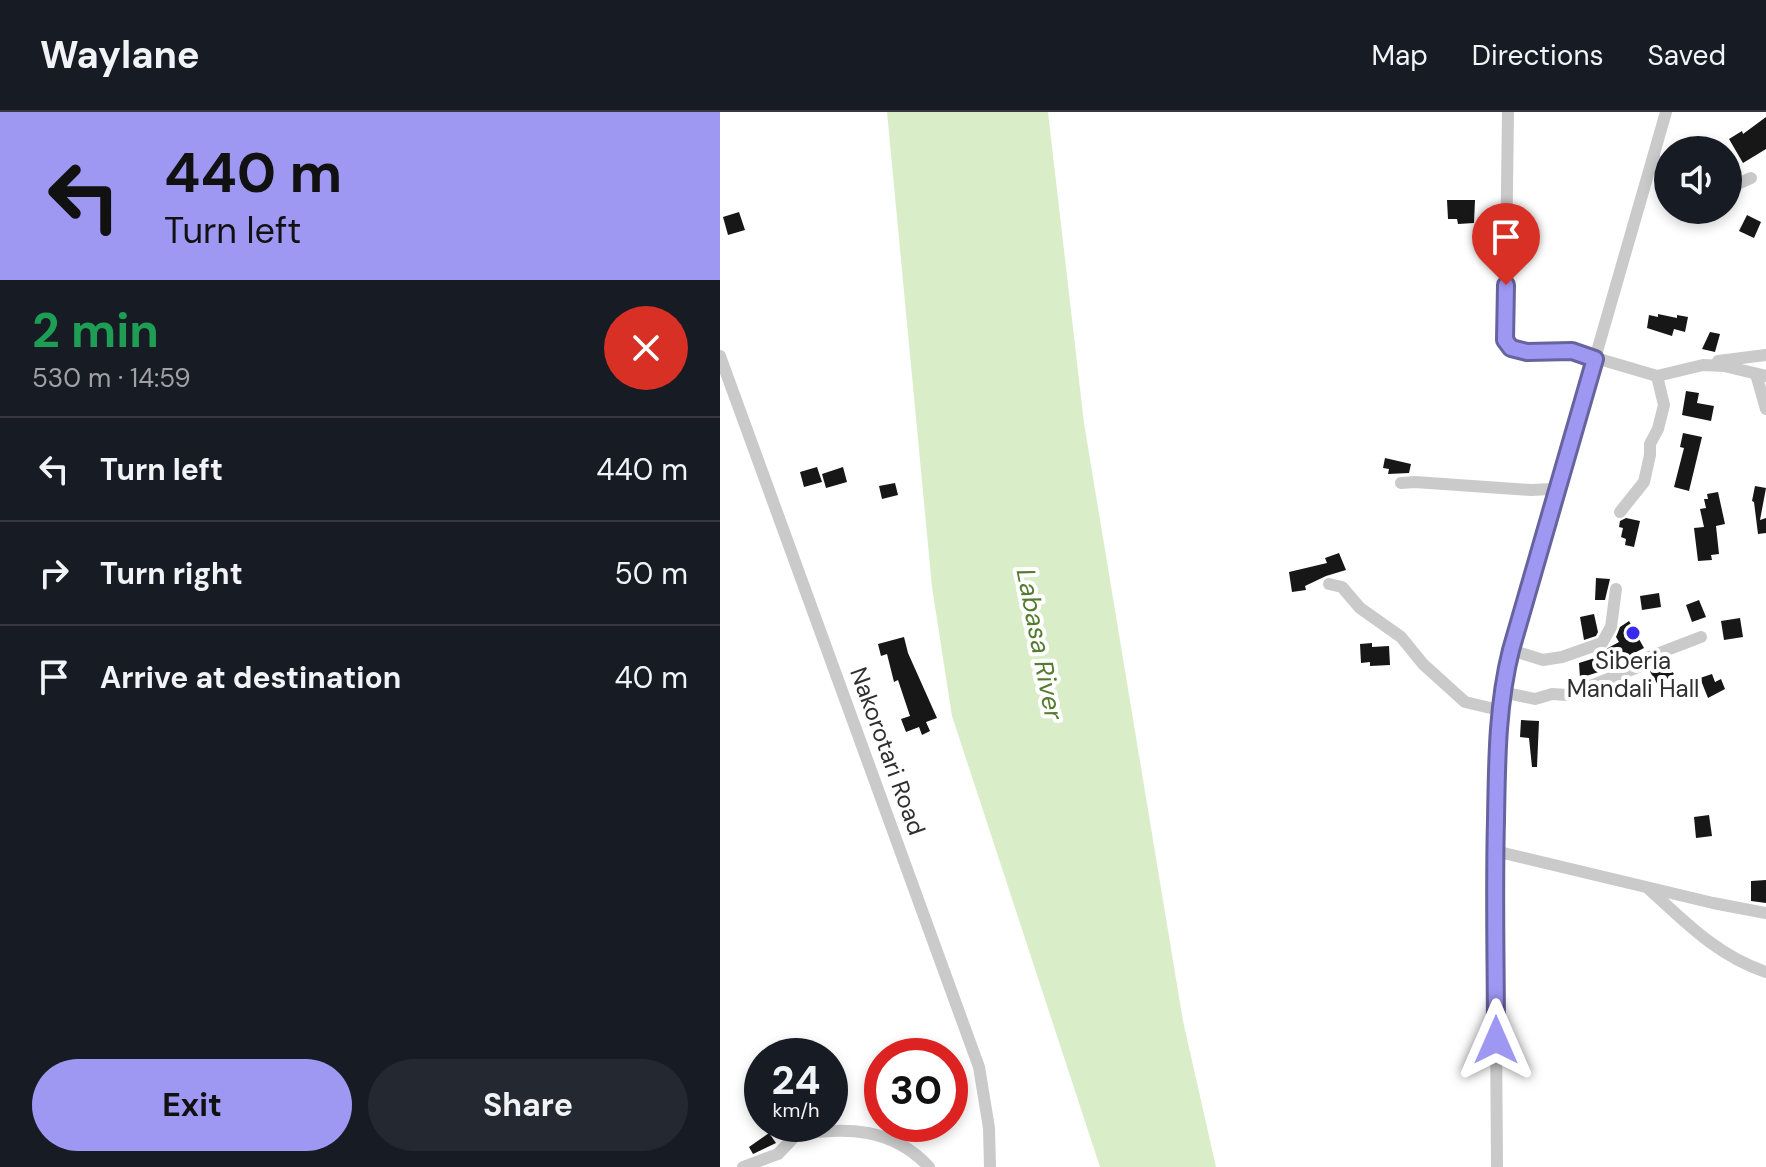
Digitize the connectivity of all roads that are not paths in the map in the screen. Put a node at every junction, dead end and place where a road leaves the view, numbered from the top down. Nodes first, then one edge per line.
1 (1508, 112) edge
2 (1666, 112) edge
3 (1660, 136) edge
4 (1654, 159) edge
5 (1751, 178) dead end
6 (1742, 182) edge
7 (1766, 355) edge
8 (720, 356) edge
9 (1595, 359) junction
10 (1703, 365) junction
11 (1761, 375) edge
12 (1657, 376) junction
13 (1766, 409) edge
14 (1401, 483) dead end
15 (1559, 485) junction
16 (1620, 512) dead end
17 (1329, 584) dead end
18 (1616, 589) dead end
19 (1701, 637) dead end
20 (1511, 650) junction
21 (1502, 692) junction
22 (1499, 710) junction
23 (1495, 851) junction
24 (1646, 887) junction
25 (1766, 913) edge
26 (1766, 972) edge
27 (743, 1167) edge
28 (929, 1167) edge
29 (990, 1167) edge
30 (1497, 1167) edge

1 - 9 street
2 - 3 street
4 - 9 street
5 - 6 street
7 - 10 street
8 - 29 street, Nakorotari Road
9 - 12 street
9 - 15 street
10 - 11 street
10 - 12 street
11 - 13 street
12 - 16 street
14 - 15 street
15 - 20 street
17 - 22 street
18 - 20 street
19 - 21 street
20 - 21 street
21 - 22 street
22 - 23 street
23 - 24 street
23 - 30 street
24 - 25 street
24 - 26 street
27 - 28 street

